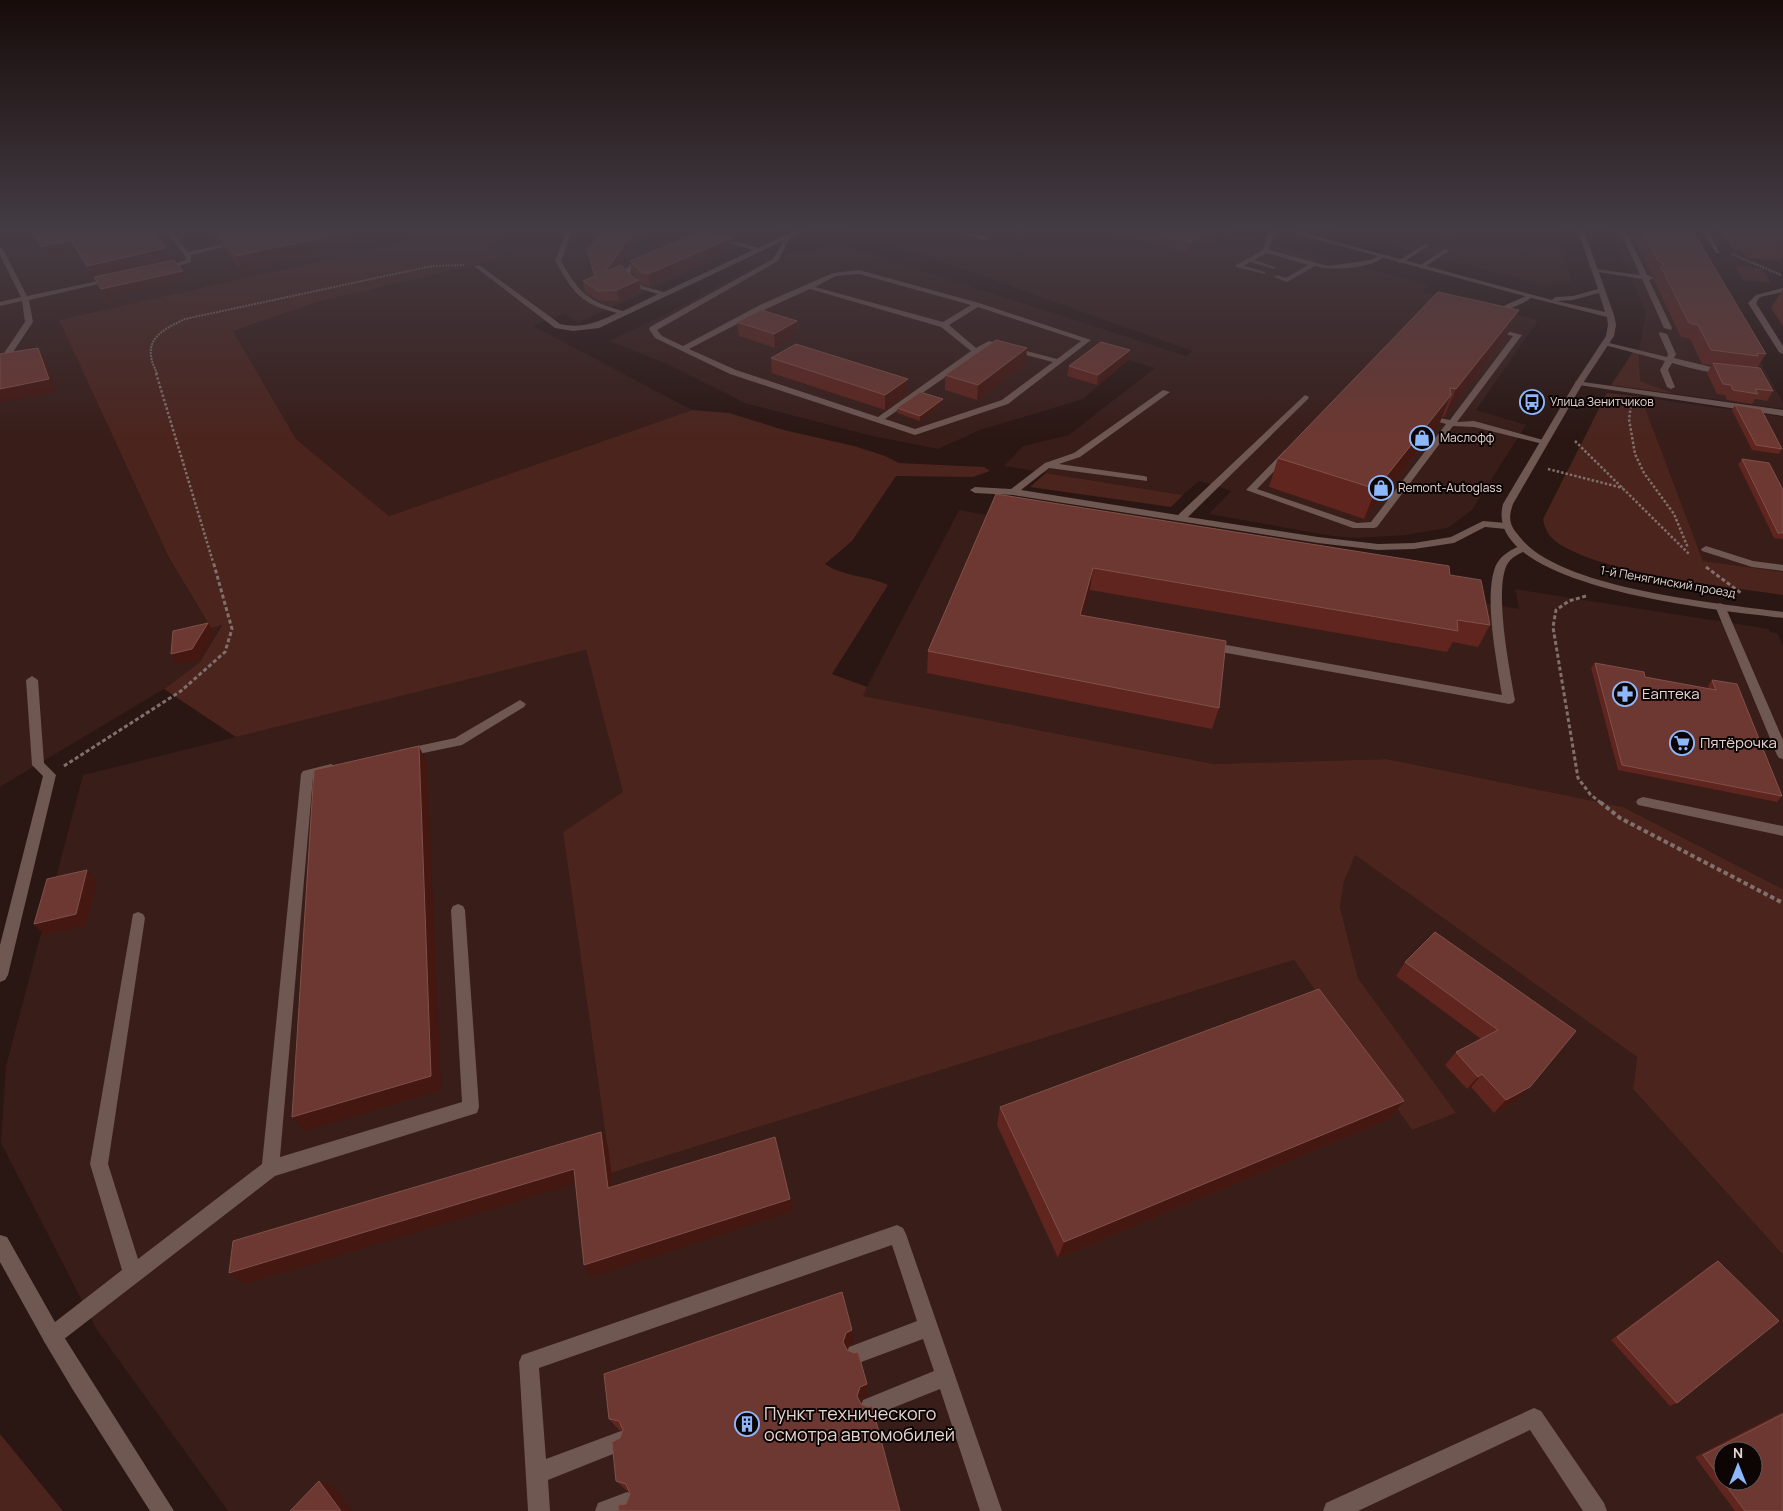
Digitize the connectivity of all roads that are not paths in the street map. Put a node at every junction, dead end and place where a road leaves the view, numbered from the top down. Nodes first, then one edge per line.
1 (25, 298) edge
2 (23, 299) edge
3 (521, 299) edge
4 (585, 299) edge
5 (654, 299) edge
6 (707, 299) edge
7 (783, 299) edge
8 (850, 299) edge
9 (957, 299) edge
10 (1527, 299) edge
11 (1539, 299) edge
12 (1604, 299) edge
13 (1656, 299) edge
14 (1756, 299) edge
15 (0, 304) edge
16 (977, 304) junction
17 (624, 313) junction
18 (1610, 315) junction
19 (944, 325) junction
20 (1605, 344) junction
21 (683, 349) junction
22 (976, 351) junction
23 (1783, 352) edge
24 (1669, 359) junction
25 (2, 362) edge
26 (1057, 362) junction
27 (1734, 372) edge
28 (1579, 383) junction
29 (1671, 388) dead end
30 (1166, 392) dead end
31 (1305, 397) dead end
32 (1449, 411) edge
33 (1783, 413) edge
34 (1458, 414) junction
35 (879, 420) junction
36 (1442, 420) edge
37 (1451, 423) junction
38 (1474, 424) junction
39 (1544, 443) junction
40 (1292, 447) edge
41 (1048, 465) junction
42 (1144, 479) dead end
43 (975, 490) dead end
44 (1012, 492) junction
45 (1180, 519) junction
46 (1506, 526) junction
47 (1523, 548) junction
48 (1706, 549) dead end
49 (1783, 568) edge
50 (1720, 606) junction
51 (1783, 616) edge
52 (1197, 644) edge
53 (32, 680) dead end
54 (520, 704) dead end
55 (1783, 755) edge
56 (392, 756) edge
57 (344, 766) edge
58 (1643, 802) dead end
59 (1783, 831) edge
60 (458, 910) dead end
61 (138, 918) dead end
62 (0, 975) edge
63 (270, 1169) junction
64 (0, 1244) edge
65 (133, 1274) junction
66 (928, 1327) junction
67 (52, 1336) junction
68 (856, 1354) edge
69 (945, 1377) junction
70 (870, 1407) edge
71 (621, 1441) edge
72 (537, 1473) junction
73 (627, 1503) edge
74 (163, 1511) edge
75 (539, 1511) edge
76 (606, 1511) edge
77 (991, 1511) edge
78 (1334, 1511) edge
79 (1596, 1511) edge

1 - 25 street
2 - 15 street
3 - 17 street
4 - 17 street
5 - 17 street
6 - 21 street
7 - 21 street
8 - 19 street
9 - 16 street
10 - 34 street
11 - 18 street
12 - 18 street
13 - 24 street
14 - 23 street
16 - 19 street
16 - 26 street
18 - 20 street
19 - 22 street
20 - 24 street
20 - 28 street
21 - 35 street
22 - 26 street
22 - 35 street
24 - 27 street
24 - 29 street
26 - 35 street
28 - 33 street
28 - 39 street
30 - 41 street
31 - 45 street
32 - 34 street
34 - 37 street
34 - 38 street
36 - 37 street
37 - 38 street
37 - 40 street
38 - 39 street
39 - 46 street
41 - 42 street
41 - 44 street
43 - 44 street
44 - 45 street
45 - 46 street
46 - 47 street, 1-й Пенягинский проезд
47 - 50 street, 1-й Пенягинский проезд
47 - 52 street
48 - 49 street
50 - 51 street, 1-й Пенягинский проезд
50 - 55 street
53 - 62 street
54 - 56 street
57 - 63 street
58 - 59 street
60 - 63 street
61 - 65 street
63 - 65 street
64 - 67 street
65 - 67 street
66 - 68 street
66 - 69 street
66 - 72 street
67 - 74 street
69 - 70 street
69 - 77 street
71 - 72 street
72 - 75 street
73 - 76 street
78 - 79 street

